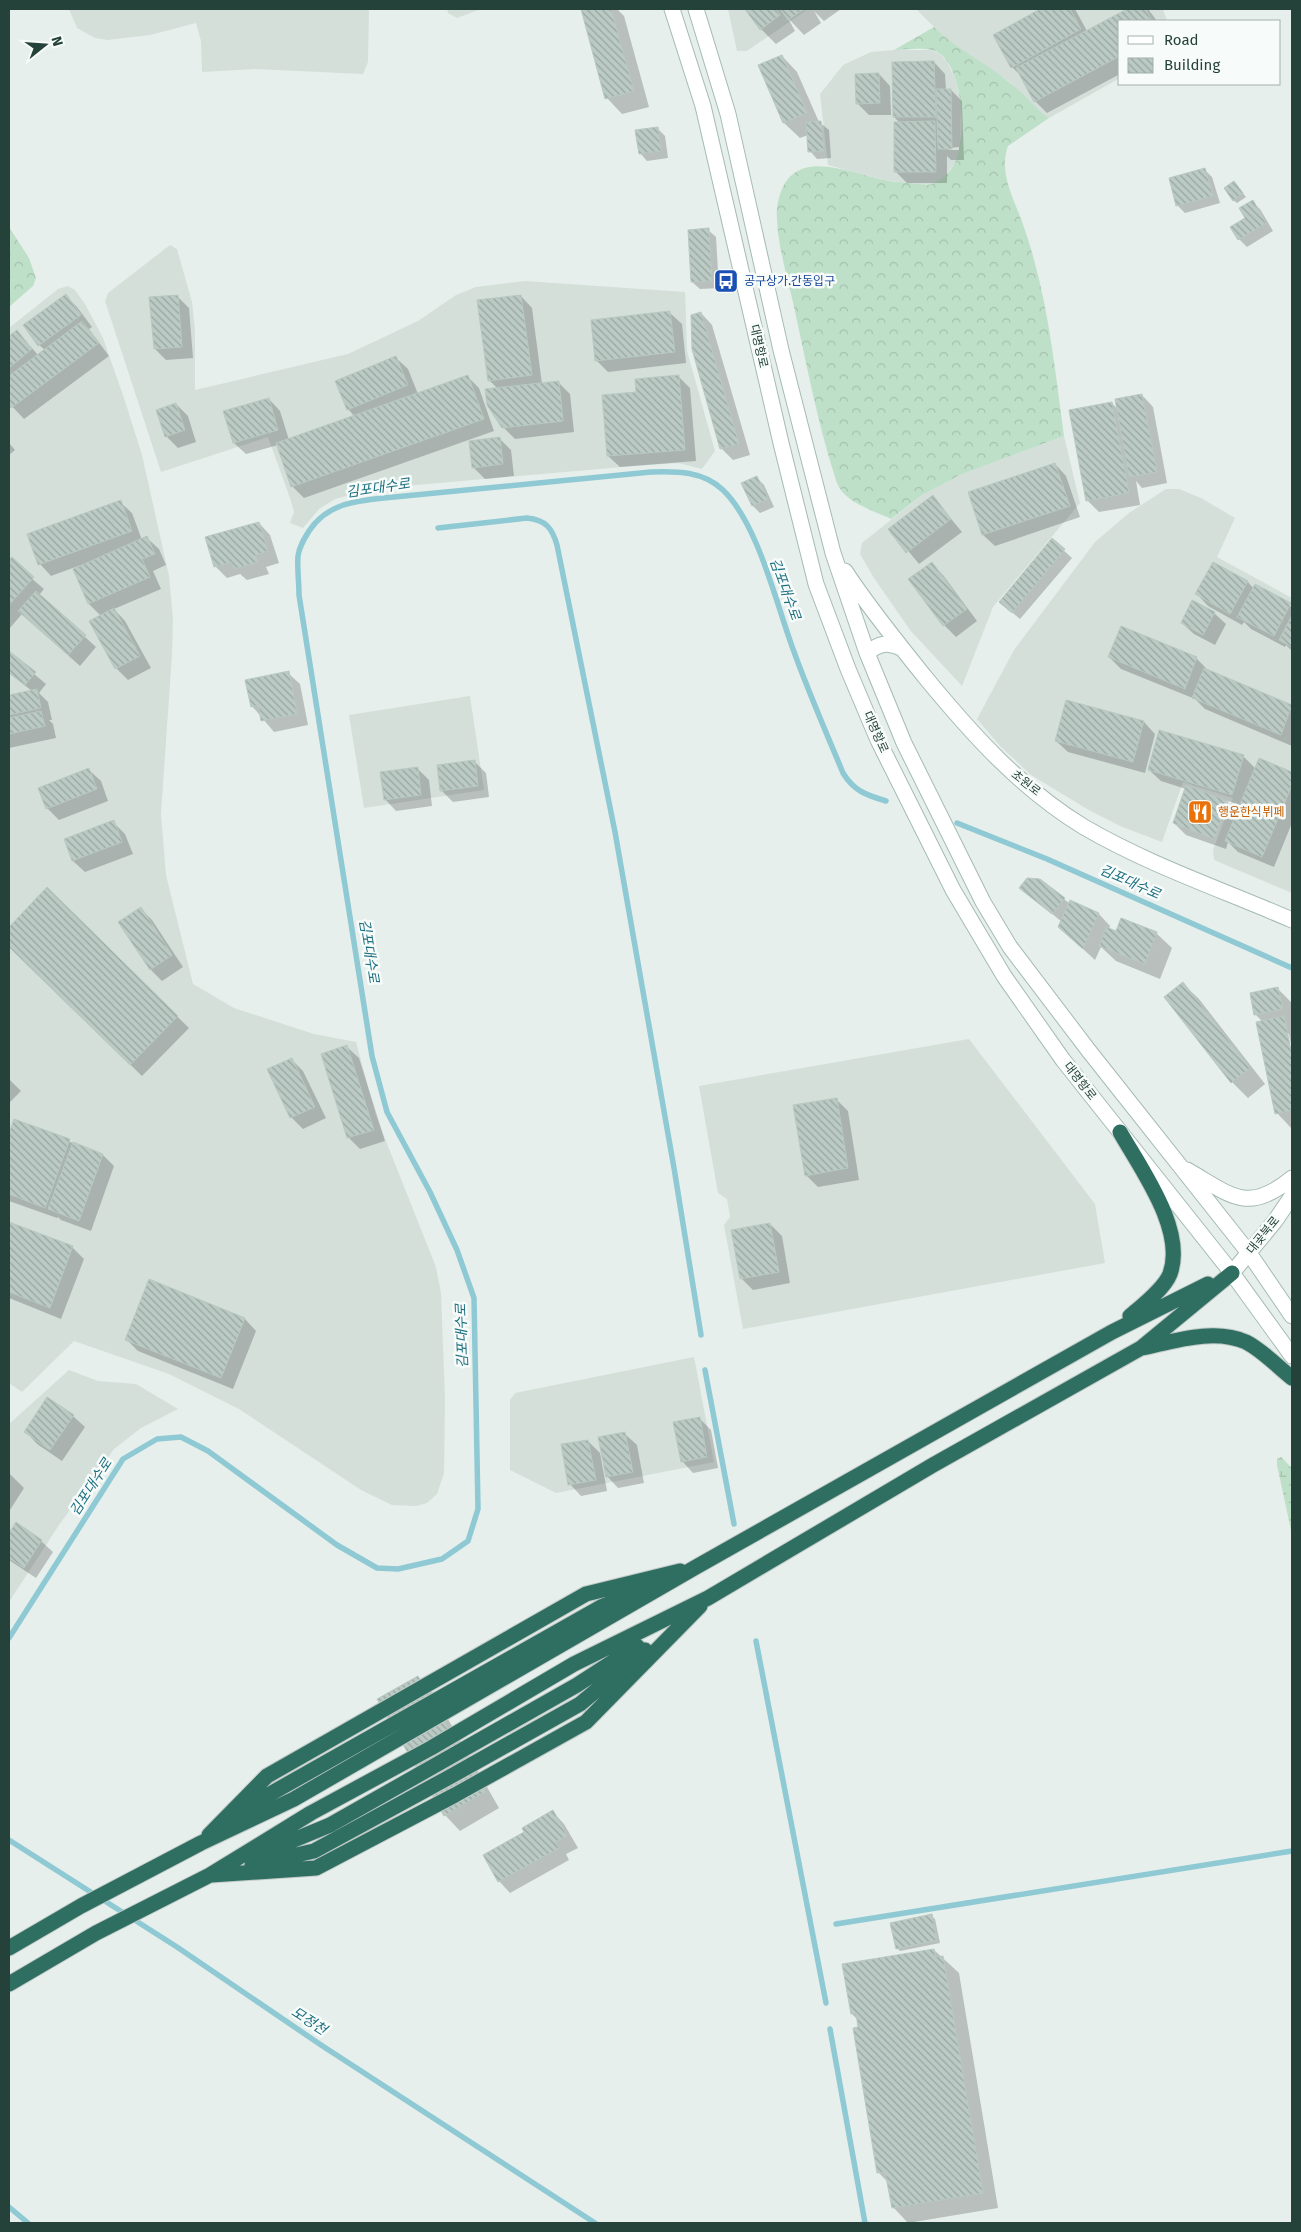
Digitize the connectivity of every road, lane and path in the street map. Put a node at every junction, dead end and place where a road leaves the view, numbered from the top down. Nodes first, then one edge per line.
1 (672, 9) edge
2 (696, 9) edge
3 (833, 553) junction
4 (901, 648) junction
5 (867, 654) junction
6 (1292, 920) edge
7 (1120, 1132) junction
8 (1181, 1166) junction
9 (1292, 1178) edge
10 (1292, 1196) edge
11 (1249, 1252) junction
12 (1232, 1272) junction
13 (1292, 1316) edge
14 (1112, 1332) junction
15 (1141, 1348) junction
16 (1292, 1356) edge
17 (1292, 1378) edge
18 (696, 1567) junction
19 (708, 1598) junction
20 (201, 1843) junction
21 (210, 1875) junction
22 (9, 1948) edge
23 (9, 1984) edge

1 - 7 main road, 대명항로
2 - 3 main road, 대명항로
3 - 4 main road, 초원로
3 - 5 main road, 대명항로
4 - 5 main road
4 - 6 main road, 초원로
5 - 8 main road, 대명항로
7 - 12 main road, 대명항로
7 - 14 highway
8 - 9 main road
8 - 11 main road, 대명항로
10 - 11 main road, 대곶북로
11 - 12 main road, 대곶북로
11 - 13 main road, 대명항로
12 - 14 highway
12 - 15 highway
12 - 16 main road, 대명항로
14 - 18 highway
15 - 17 highway
15 - 19 highway
18 - 20 highway
18 - 20 highway
19 - 21 highway
19 - 21 highway
20 - 22 highway
21 - 23 highway

